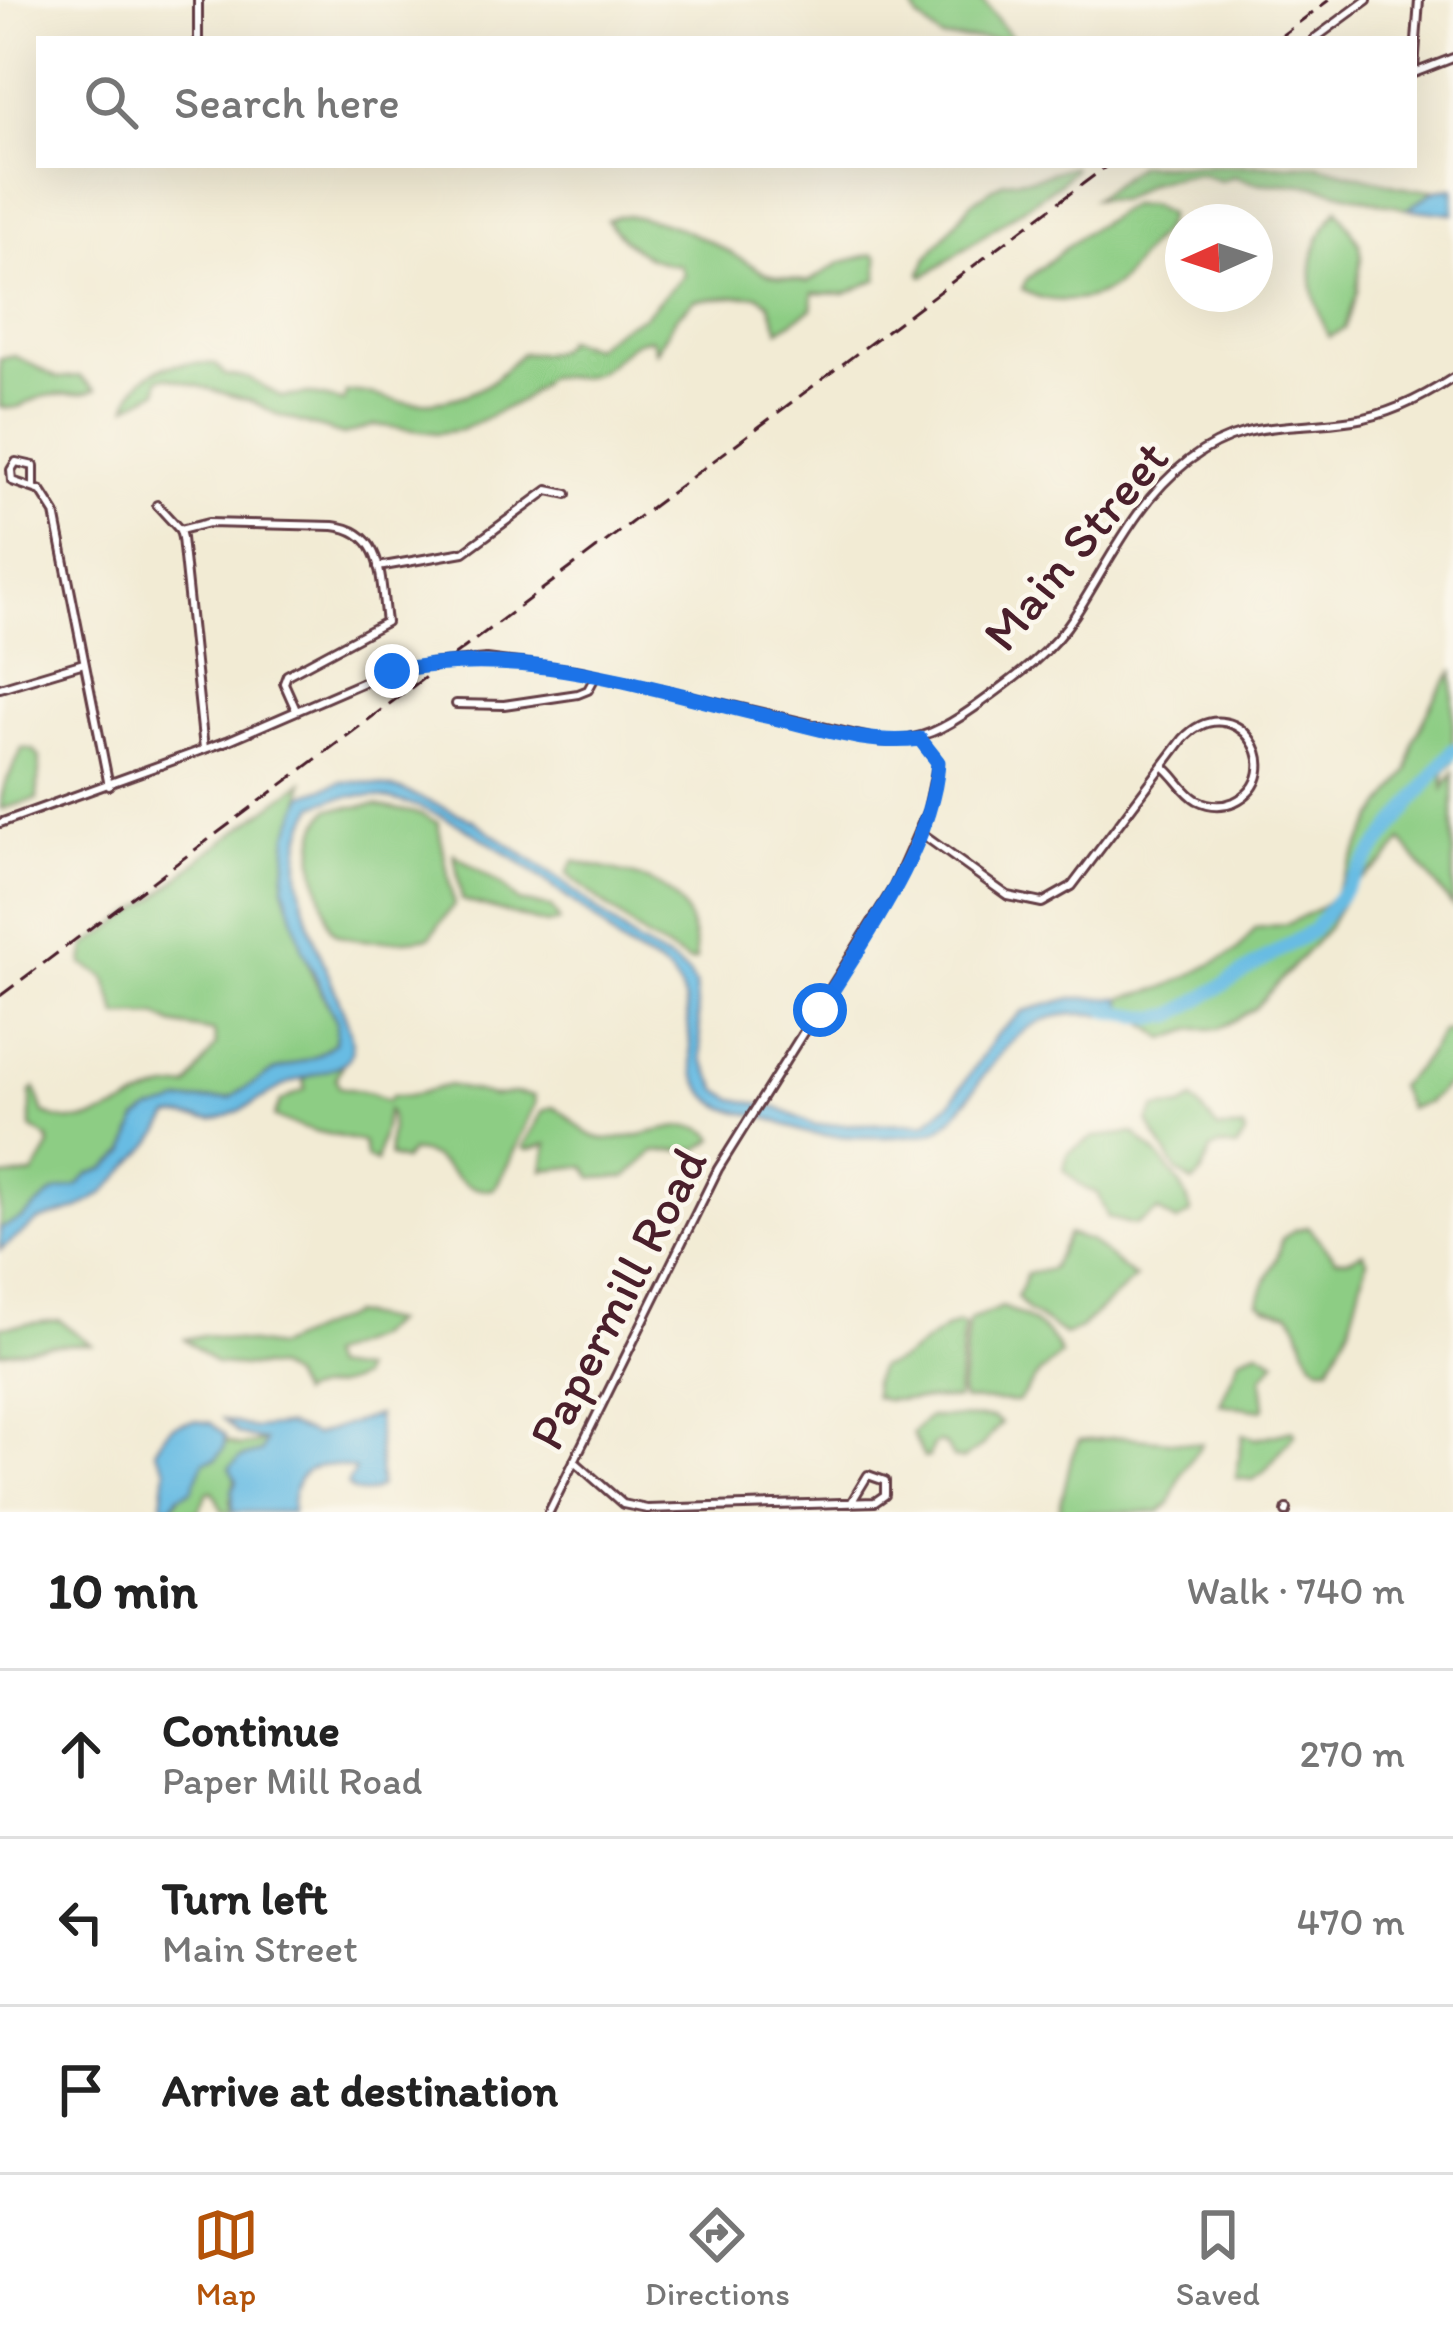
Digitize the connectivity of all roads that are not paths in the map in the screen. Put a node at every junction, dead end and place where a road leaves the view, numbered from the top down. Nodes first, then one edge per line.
1 (198, 0) edge
2 (1367, 0) edge
3 (1419, 0) edge
4 (198, 36) edge
5 (1318, 36) edge
6 (1416, 36) edge
7 (1453, 58) edge
8 (1417, 70) edge
9 (1453, 378) edge
10 (34, 488) junction
11 (567, 494) dead end
12 (157, 506) dead end
13 (181, 530) junction
14 (378, 567) junction
15 (84, 663) junction
16 (596, 675) junction
17 (0, 688) edge
18 (456, 704) dead end
19 (296, 710) junction
20 (920, 739) junction
21 (204, 749) junction
22 (1163, 766) junction
23 (110, 786) junction
24 (0, 823) edge
25 (919, 832) junction
26 (574, 1461) junction
27 (851, 1503) junction
28 (550, 1512) edge

1 - 4 street
2 - 5 street
3 - 6 street
7 - 8 street
9 - 20 street, Main Street
10 - 10 street
10 - 15 street
11 - 14 street
12 - 13 street
13 - 14 street
13 - 21 street
14 - 19 street
15 - 17 street
15 - 23 street
16 - 18 street
16 - 19 street, bridge
16 - 20 street
19 - 21 street
20 - 25 street, Papermill Road
21 - 23 street
22 - 22 street
22 - 25 street
23 - 24 street
25 - 26 street, Papermill Road
26 - 27 street
26 - 28 street, Papermill Road
27 - 27 street

